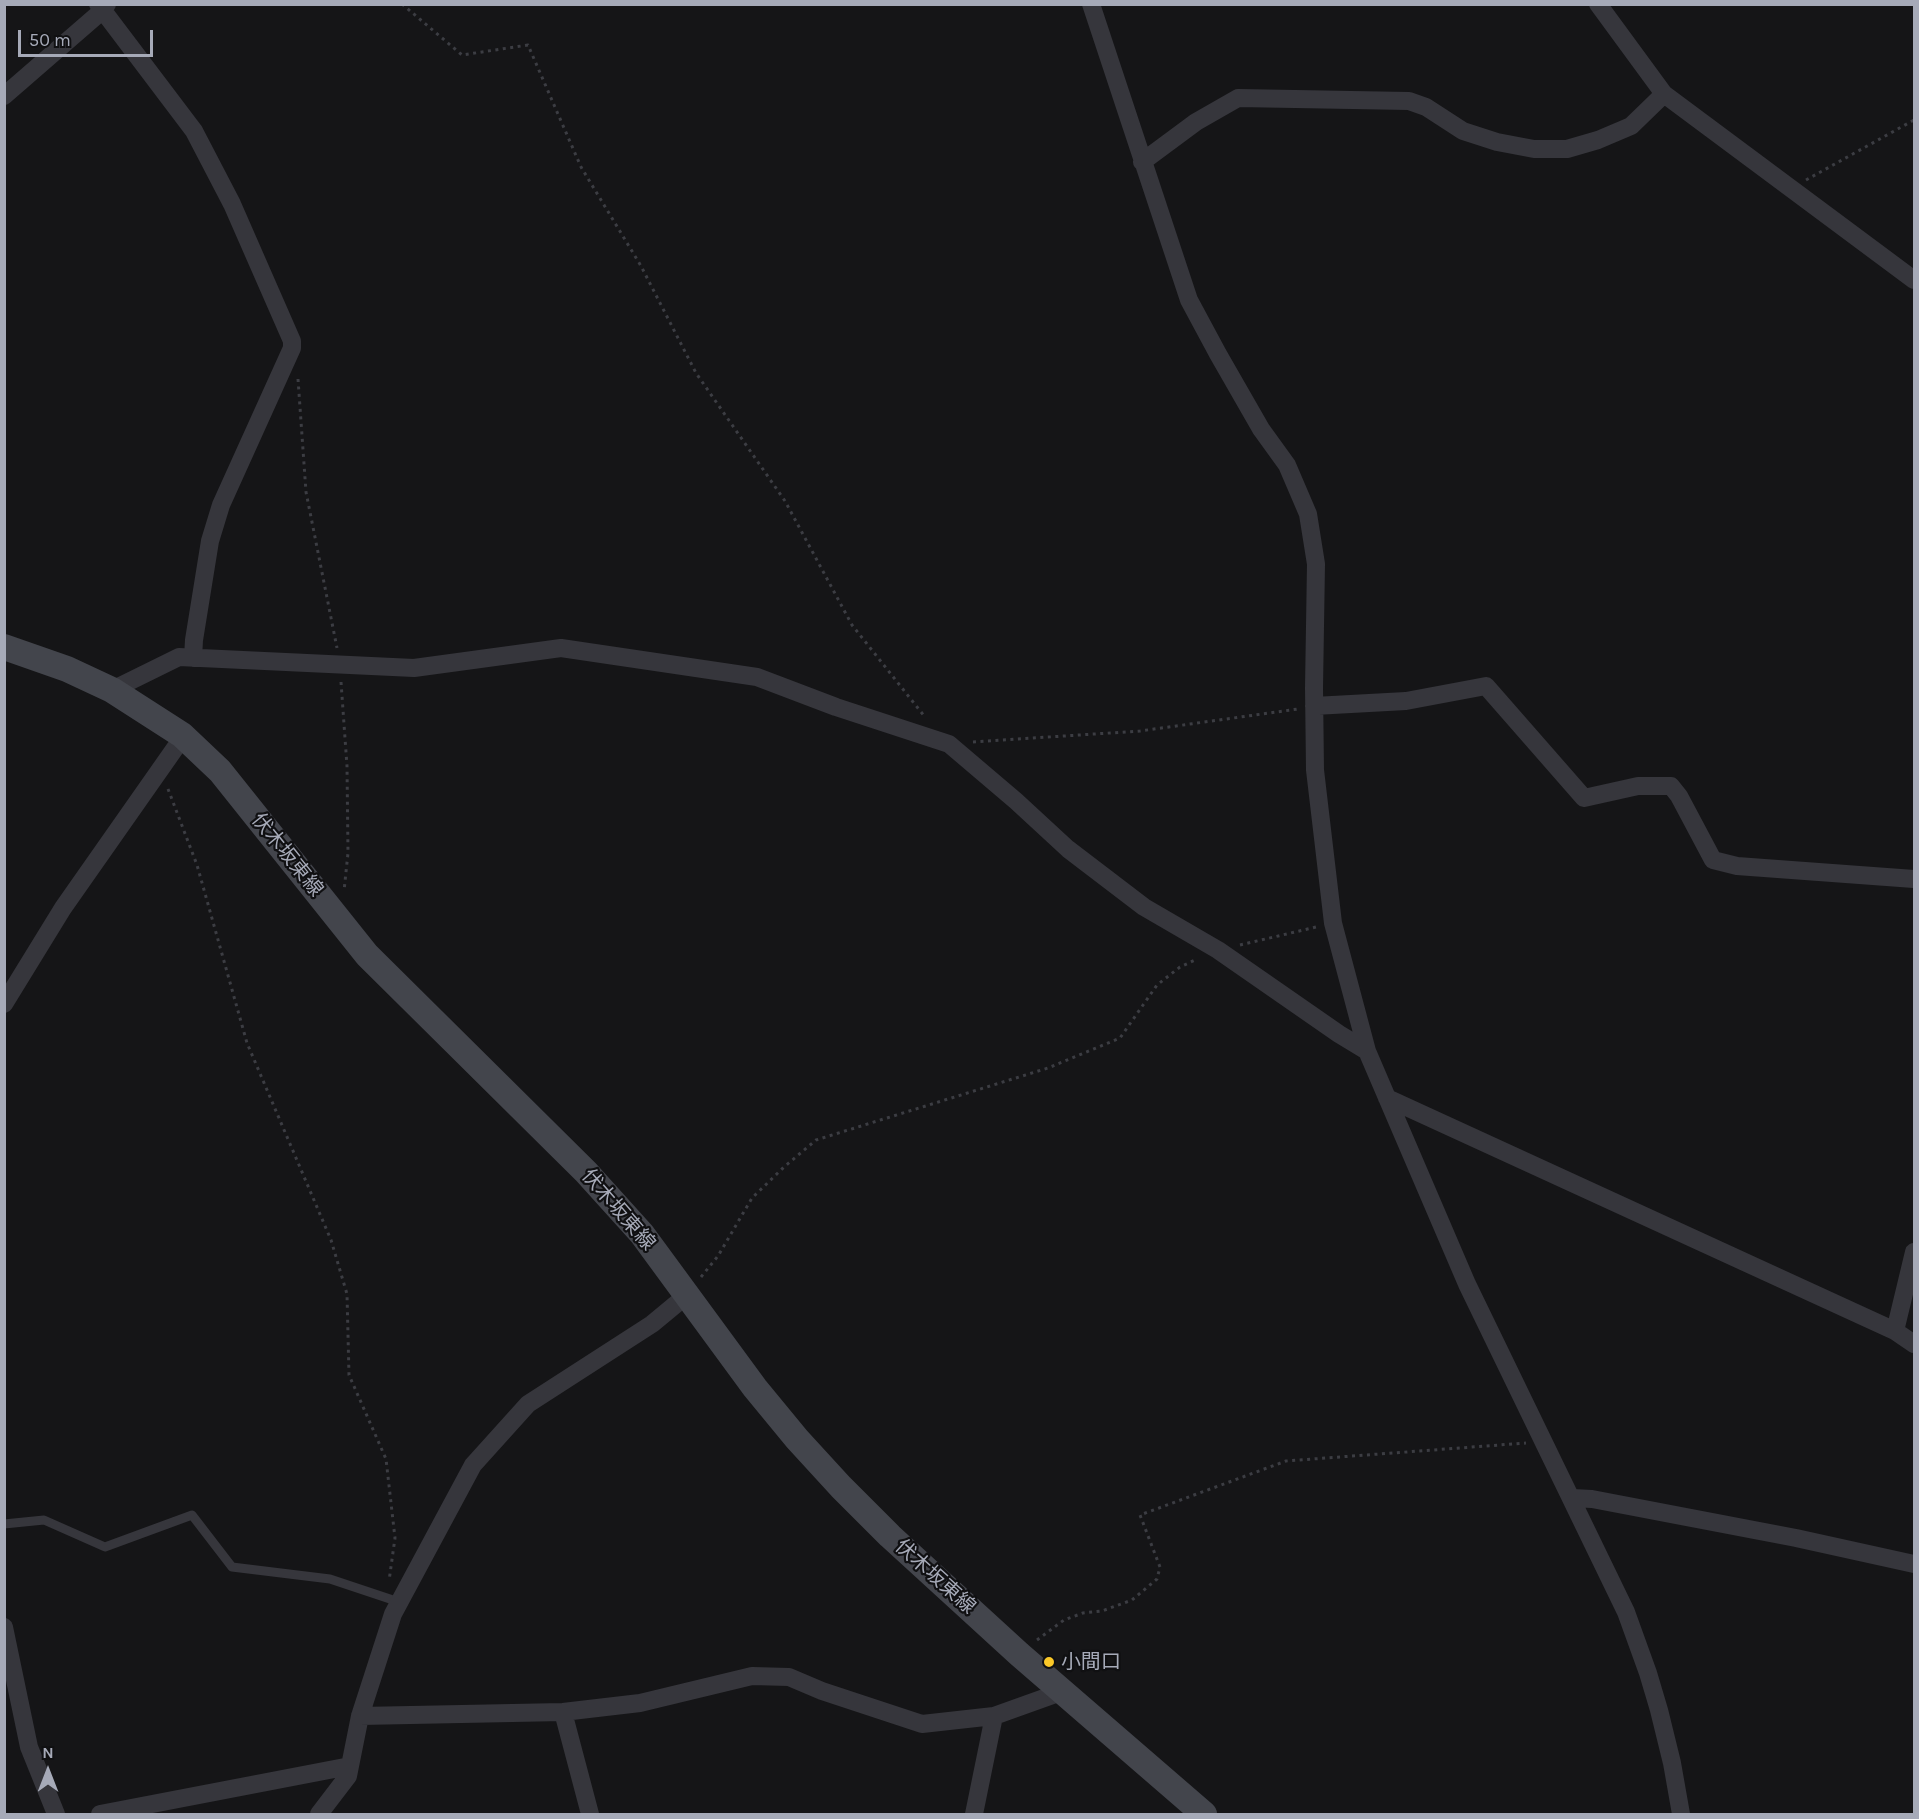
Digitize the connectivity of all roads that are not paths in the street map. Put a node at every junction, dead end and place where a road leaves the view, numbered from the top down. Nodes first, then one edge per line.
1 (1091, 4) edge
2 (1598, 4) edge
3 (103, 6) edge
4 (1664, 94) junction
5 (4, 96) edge
6 (1142, 162) junction
7 (1914, 280) edge
8 (4, 647) edge
9 (193, 658) junction
10 (112, 690) junction
11 (1314, 706) junction
12 (182, 735) junction
13 (1914, 879) edge
14 (4, 1004) edge
15 (1367, 1051) junction
16 (1387, 1098) junction
17 (1914, 1252) edge
18 (687, 1295) junction
19 (1895, 1331) junction
20 (1914, 1344) edge
21 (1572, 1498) junction
22 (4, 1524) edge
23 (1914, 1564) edge
24 (393, 1600) junction
25 (4, 1627) edge
26 (1061, 1692) junction
27 (564, 1712) junction
28 (360, 1716) junction
29 (994, 1716) junction
30 (350, 1766) junction
31 (56, 1815) edge
32 (100, 1815) edge
33 (319, 1815) edge
34 (591, 1815) edge
35 (974, 1815) edge
36 (1204, 1815) edge
37 (1681, 1815) edge

1 - 6 street
2 - 4 street
3 - 5 street
3 - 9 street
4 - 6 street
4 - 7 street
6 - 11 street
8 - 10 main road, 伏木坂東線
9 - 10 street
9 - 15 street
10 - 12 main road, 伏木坂東線
11 - 13 street
11 - 15 street
12 - 14 street
12 - 18 main road, 伏木坂東線
15 - 16 street
16 - 19 street
16 - 21 street
17 - 19 street
18 - 24 street
18 - 26 main road, 伏木坂東線
19 - 20 street
21 - 23 street
21 - 37 street
22 - 24 lane
24 - 28 street
25 - 31 street
26 - 29 street
26 - 36 main road, 伏木坂東線
27 - 28 street
27 - 29 street
27 - 34 street
28 - 30 street
29 - 35 street
30 - 32 street
30 - 33 street

